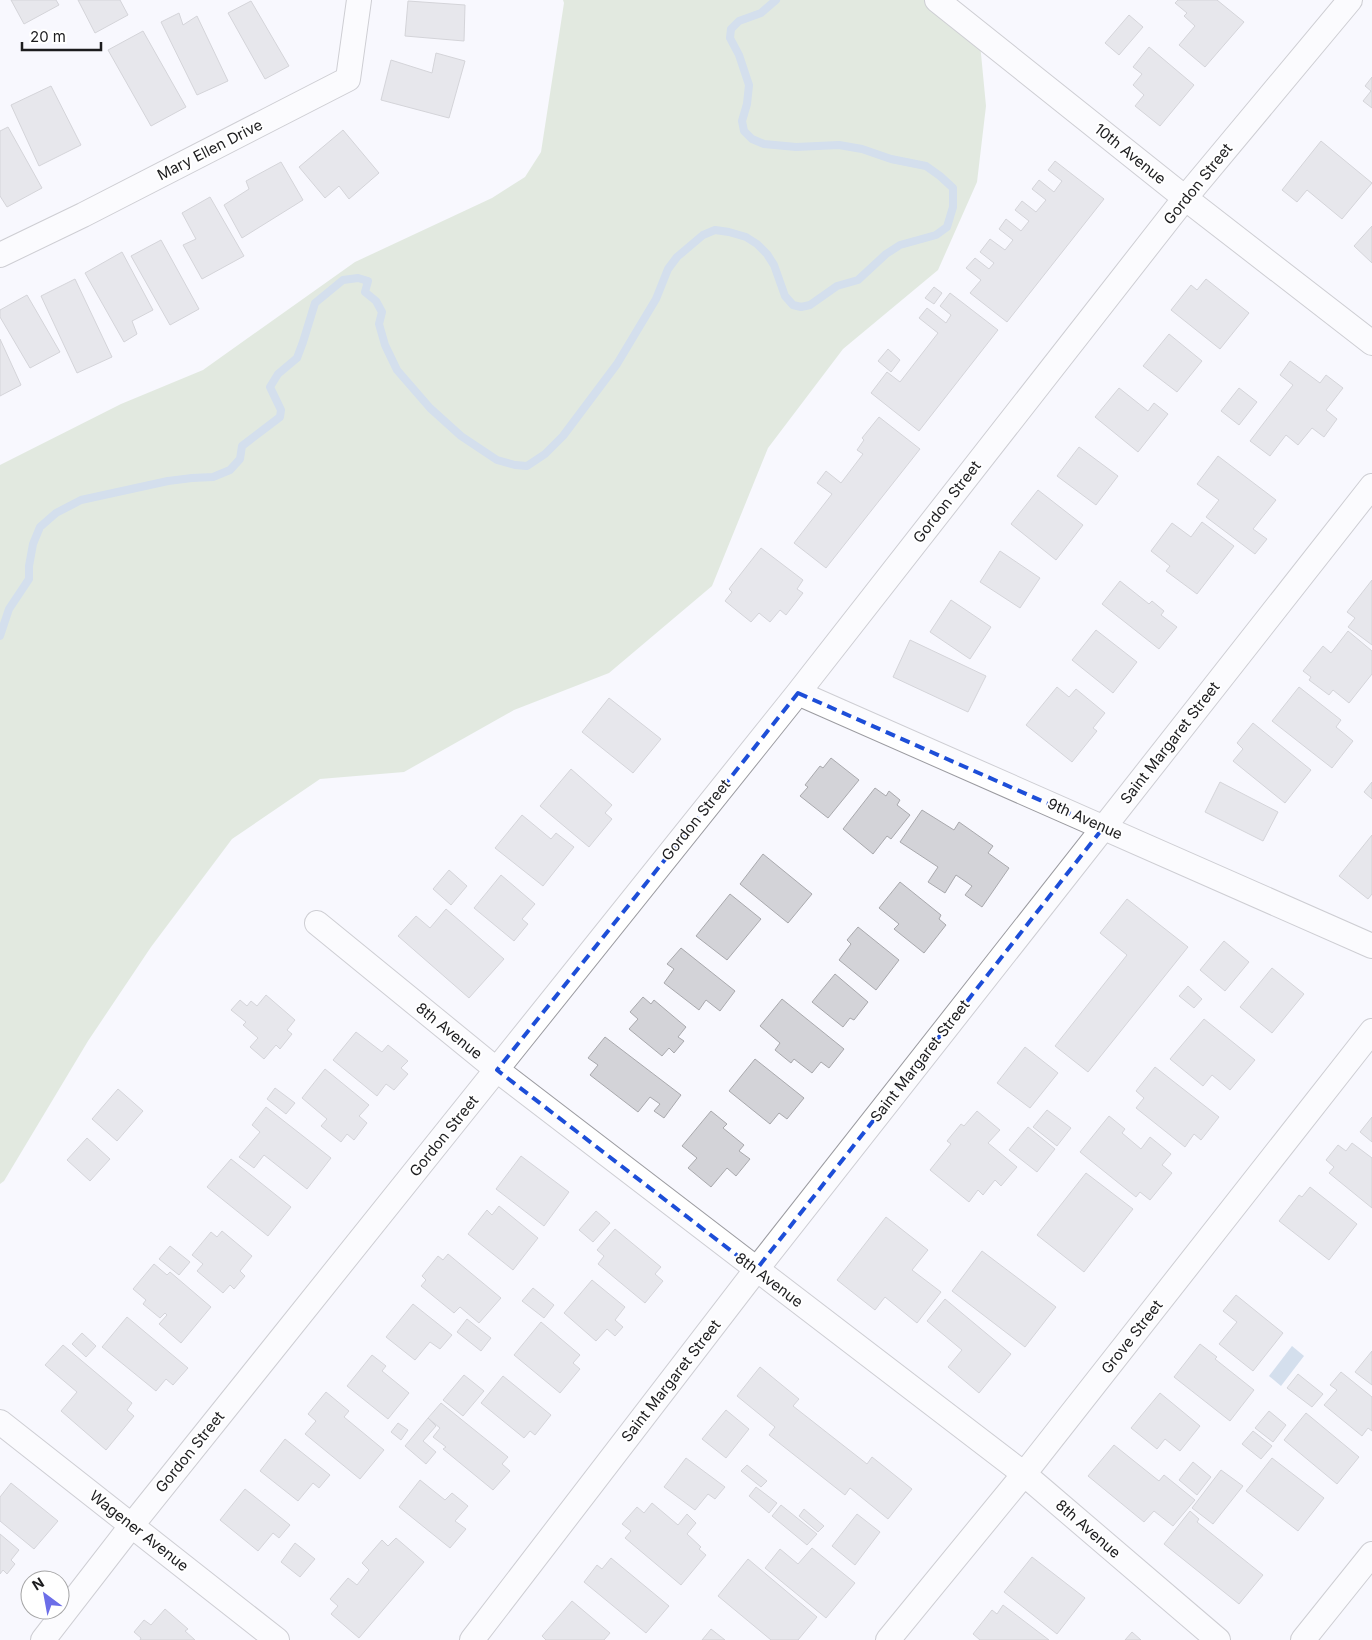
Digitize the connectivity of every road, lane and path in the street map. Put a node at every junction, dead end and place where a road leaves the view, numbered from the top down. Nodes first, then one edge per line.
1 (359, 0) edge
2 (937, 0) edge
3 (1350, 0) edge
4 (1185, 198) junction
5 (0, 255) edge
6 (1372, 343) edge
7 (1372, 486) edge
8 (798, 693) junction
9 (1103, 828) junction
10 (316, 923) dead end
11 (1372, 946) edge
12 (1372, 1031) edge
13 (497, 1070) junction
14 (756, 1270) junction
15 (0, 1422) edge
16 (1024, 1474) junction
17 (132, 1525) junction
18 (1372, 1554) edge
19 (43, 1640) edge
20 (277, 1640) edge
21 (472, 1640) edge
22 (888, 1640) edge
23 (1218, 1640) edge
24 (1303, 1640) edge

1 - 5 street, Mary Ellen Drive
2 - 4 street, 10th Avenue
3 - 4 street, Gordon Street
4 - 6 street, 10th Avenue
4 - 8 street, Gordon Street
7 - 9 street, Saint Margaret Street
8 - 9 street, 9th Avenue
8 - 13 street, Gordon Street
9 - 11 street, 9th Avenue
9 - 14 street, Saint Margaret Street
10 - 13 street, 8th Avenue
12 - 16 street, Grove Street
13 - 14 street, 8th Avenue
13 - 17 street, Gordon Street
14 - 16 street, 8th Avenue
14 - 21 street, Saint Margaret Street
15 - 17 street, Wagener Avenue
16 - 22 street, Grove Street
16 - 23 street, 8th Avenue
17 - 19 street, Gordon Street
17 - 20 street, Wagener Avenue
18 - 24 street

